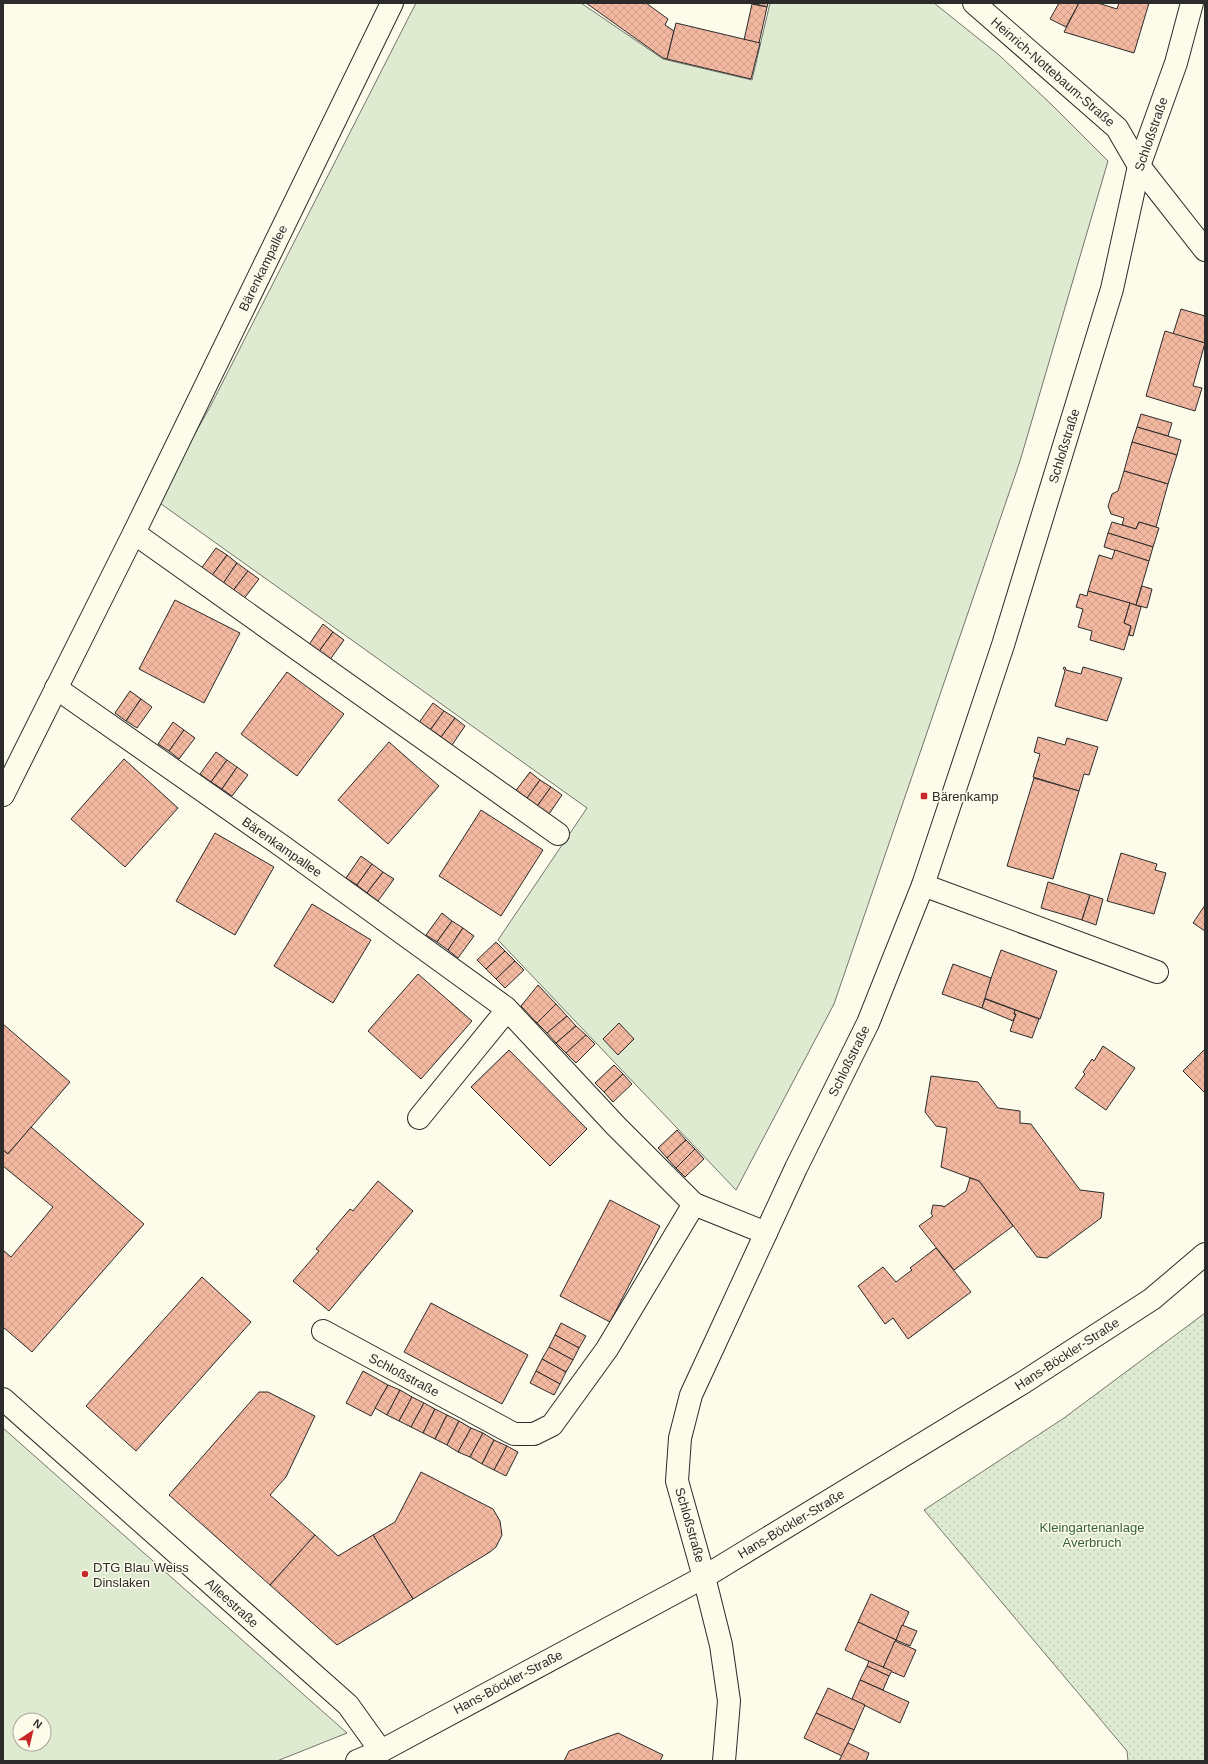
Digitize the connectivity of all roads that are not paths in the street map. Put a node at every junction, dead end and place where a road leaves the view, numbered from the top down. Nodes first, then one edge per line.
1 (392, 3) edge
2 (974, 3) edge
3 (1192, 3) edge
4 (1139, 166) junction
5 (1205, 250) edge
6 (134, 533) junction
7 (56, 688) junction
8 (3, 795) edge
9 (558, 834) dead end
10 (923, 885) junction
11 (1157, 972) dead end
12 (507, 1009) junction
13 (419, 1118) dead end
14 (694, 1204) junction
15 (766, 1232) junction
16 (1205, 1254) edge
17 (323, 1331) dead end
18 (3, 1399) edge
19 (704, 1577) junction
20 (381, 1751) junction
21 (357, 1761) edge
22 (724, 1761) edge

1 - 6 street, Bärenkampallee
2 - 4 street, Heinrich-Nottebaum-Straße
3 - 4 street, Schloßstraße
4 - 5 street, Heinrich-Nottebaum-Straße
4 - 10 street, Schloßstraße
6 - 7 street, Bärenkampallee
6 - 9 street
7 - 8 street, Bärenkampallee
7 - 12 street, Bärenkampallee
10 - 11 street
10 - 15 street, Schloßstraße
12 - 13 street
12 - 14 street
14 - 15 street
14 - 17 street, Schloßstraße
15 - 19 street, Schloßstraße
16 - 19 street, Hans-Böckler-Straße
18 - 20 street, Alleestraße
19 - 20 street, Hans-Böckler-Straße
19 - 22 street, Schloßstraße
20 - 21 street, Hans-Böckler-Straße

